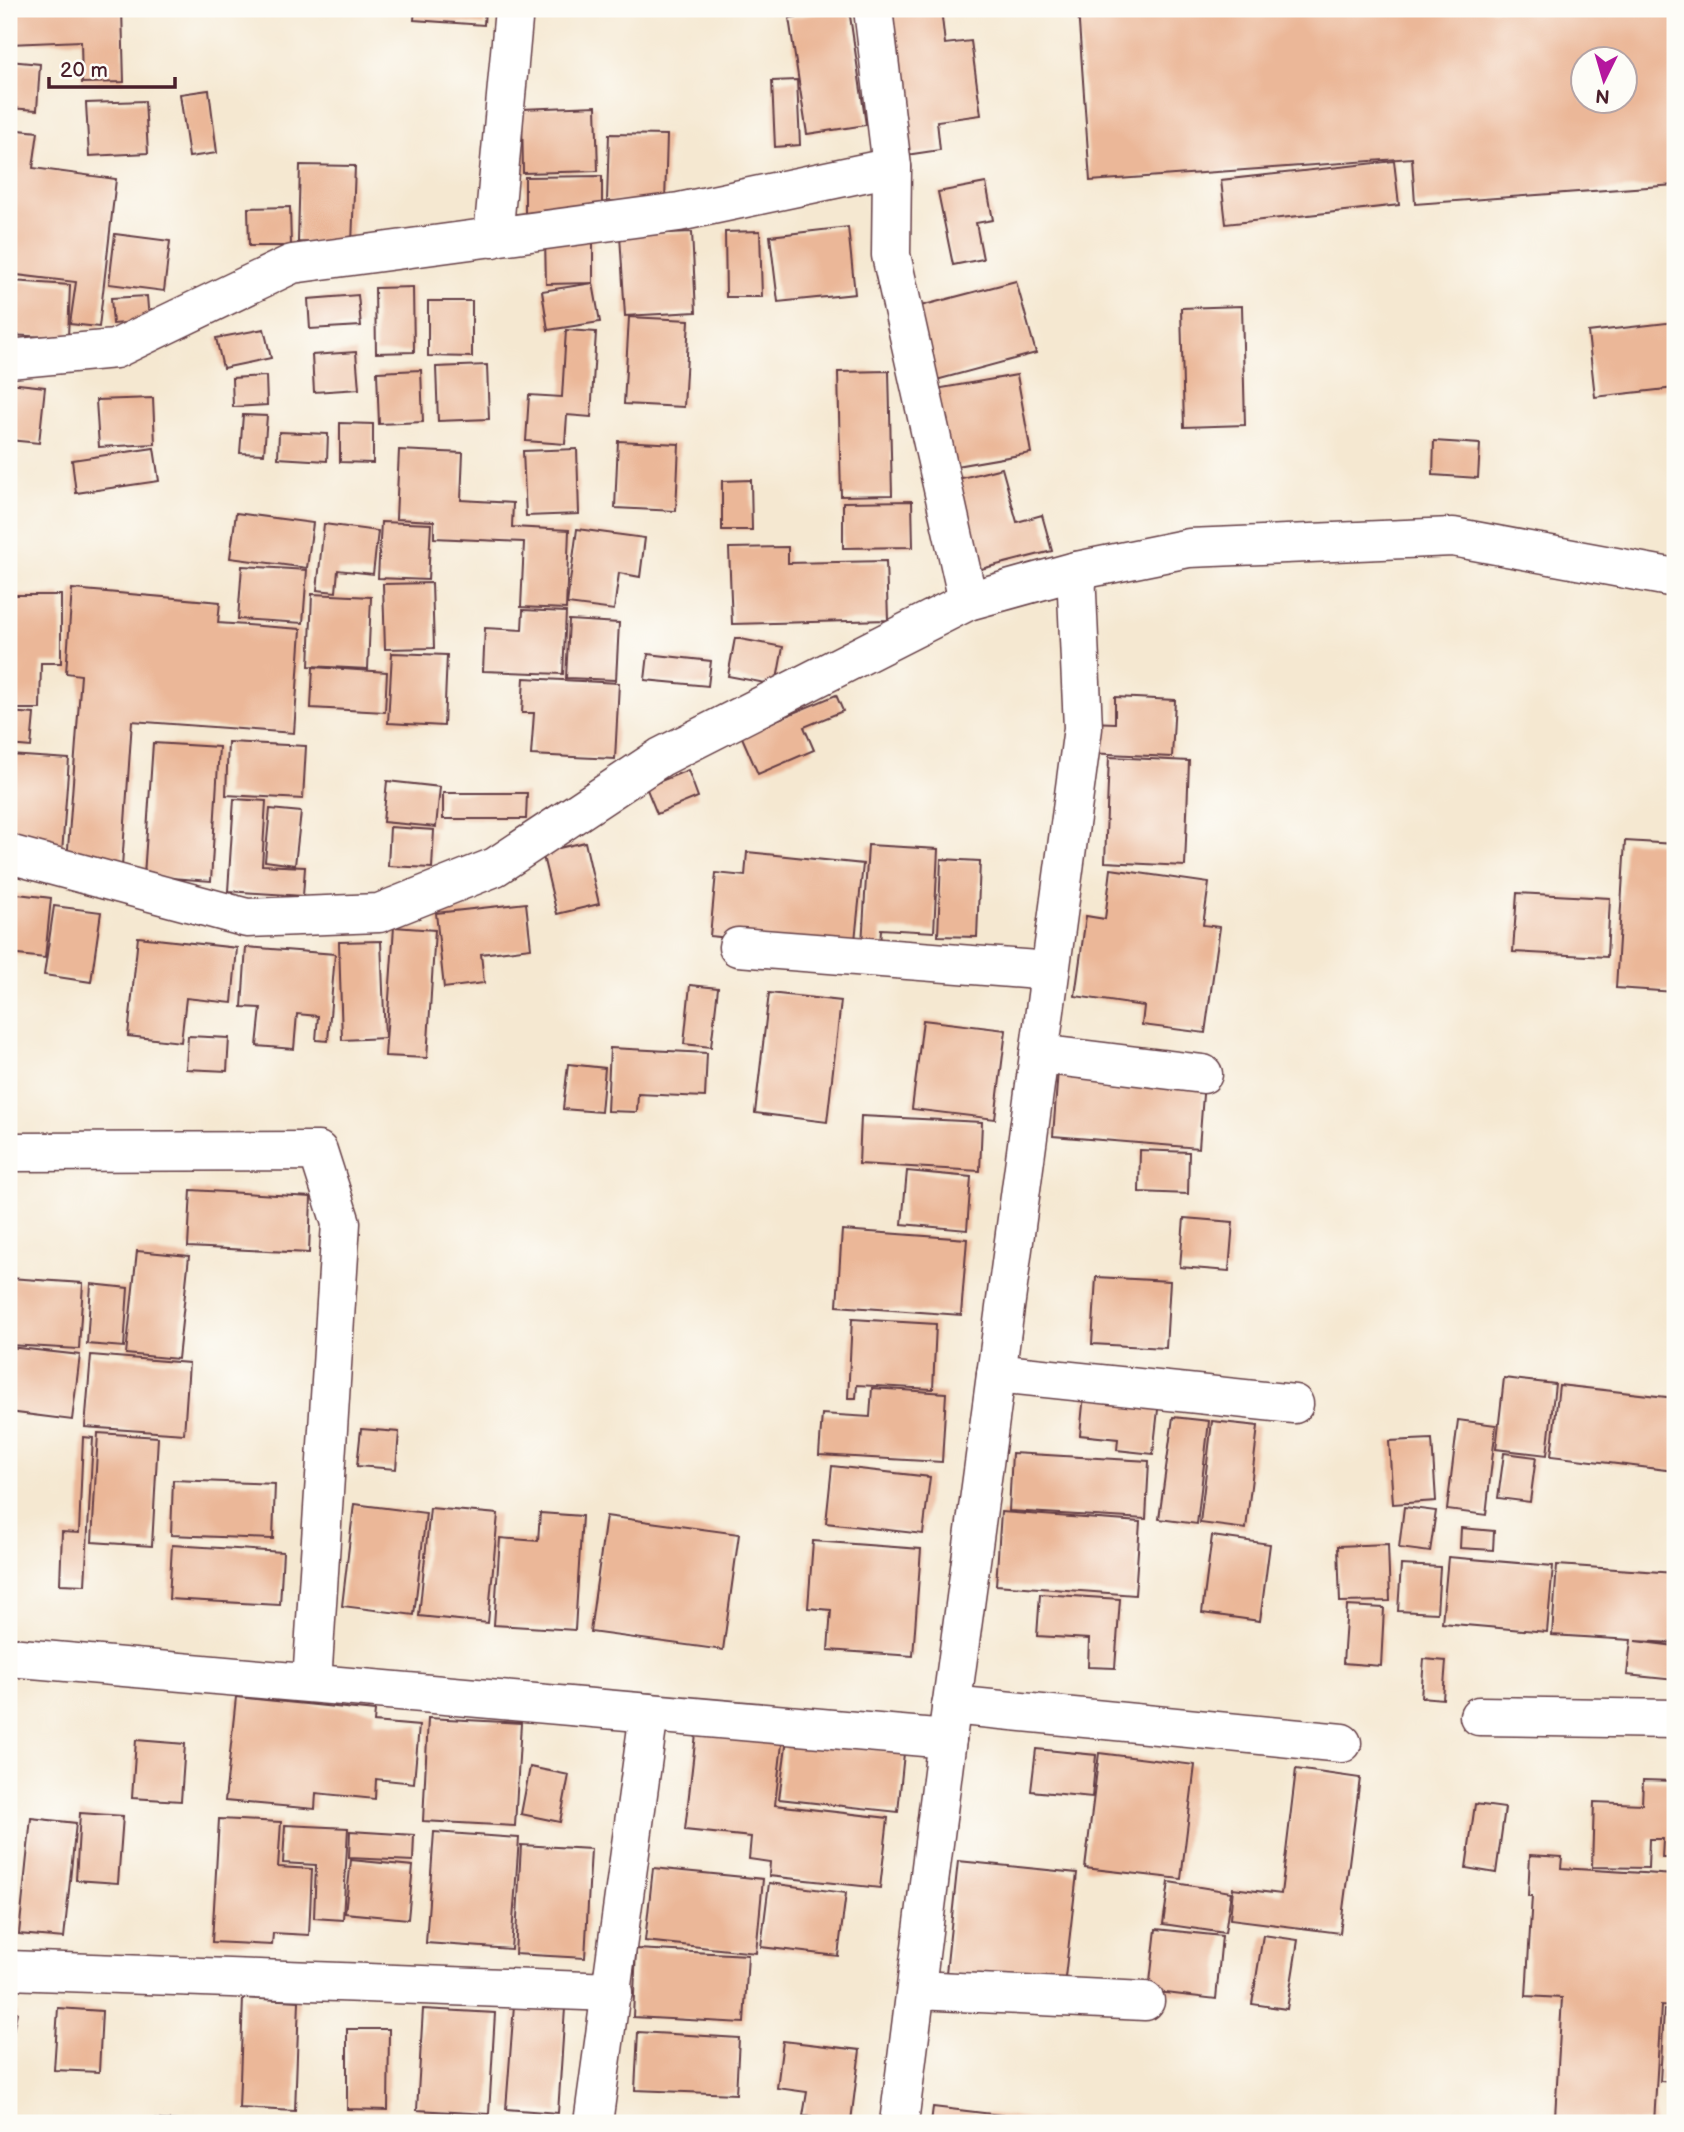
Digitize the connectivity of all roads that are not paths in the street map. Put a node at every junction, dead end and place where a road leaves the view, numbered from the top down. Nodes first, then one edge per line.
1 (514, 9) edge
2 (873, 9) edge
3 (892, 167) junction
4 (493, 238) junction
5 (9, 359) edge
6 (1076, 571) junction
7 (1675, 578) edge
8 (968, 601) junction
9 (9, 854) edge
10 (738, 947) dead end
11 (1051, 971) junction
12 (1039, 1054) junction
13 (1203, 1074) dead end
14 (9, 1152) edge
15 (996, 1373) junction
16 (1294, 1404) dead end
17 (9, 1657) edge
18 (312, 1683) junction
19 (649, 1713) junction
20 (1479, 1716) dead end
21 (1675, 1719) edge
22 (949, 1722) junction
23 (1342, 1743) dead end
24 (9, 1970) edge
25 (917, 1990) junction
26 (612, 1992) junction
27 (1145, 2001) dead end
28 (593, 2123) edge
29 (899, 2123) edge

1 - 4 street
2 - 3 street
3 - 4 street
3 - 8 street
4 - 5 street
6 - 7 street
6 - 8 street
6 - 11 street
8 - 9 street
10 - 11 street
11 - 12 street
12 - 13 street
12 - 15 street
14 - 18 street
15 - 16 street
15 - 22 street
17 - 18 street
18 - 19 street
19 - 22 street
19 - 26 street
20 - 21 street
22 - 23 street
22 - 25 street
24 - 26 street
25 - 27 street
25 - 29 street
26 - 28 street

